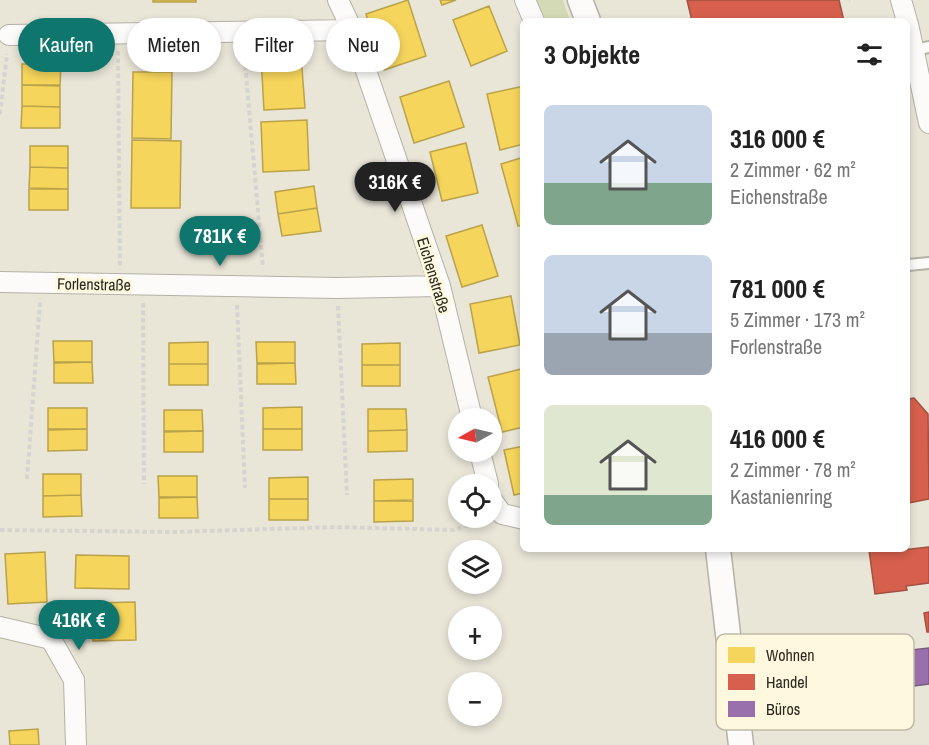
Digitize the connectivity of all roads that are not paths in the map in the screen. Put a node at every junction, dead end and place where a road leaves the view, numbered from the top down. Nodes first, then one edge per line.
1 (338, 0) edge
2 (525, 0) edge
3 (580, 0) edge
4 (901, 0) edge
5 (346, 18) edge
6 (533, 18) edge
7 (587, 18) edge
8 (906, 18) edge
9 (910, 28) edge
10 (326, 31) edge
11 (9, 35) road end
12 (922, 48) edge
13 (366, 72) edge
14 (929, 123) edge
15 (929, 263) edge
16 (910, 265) edge
17 (0, 282) edge
18 (440, 286) junction
19 (470, 408) edge
20 (502, 512) edge
21 (520, 518) edge
22 (718, 552) edge
23 (0, 627) edge
24 (728, 634) edge
25 (739, 730) edge
26 (76, 745) edge
27 (741, 745) edge

1 - 5 street, Eichenstraße
2 - 6 street
3 - 7 street
4 - 8 street
9 - 12 street
10 - 11 street
12 - 14 street
13 - 18 street, Eichenstraße
15 - 16 lane
17 - 18 street, Forlenstraße
18 - 19 street, Eichenstraße
20 - 21 street
22 - 24 street
23 - 26 street
25 - 27 street

